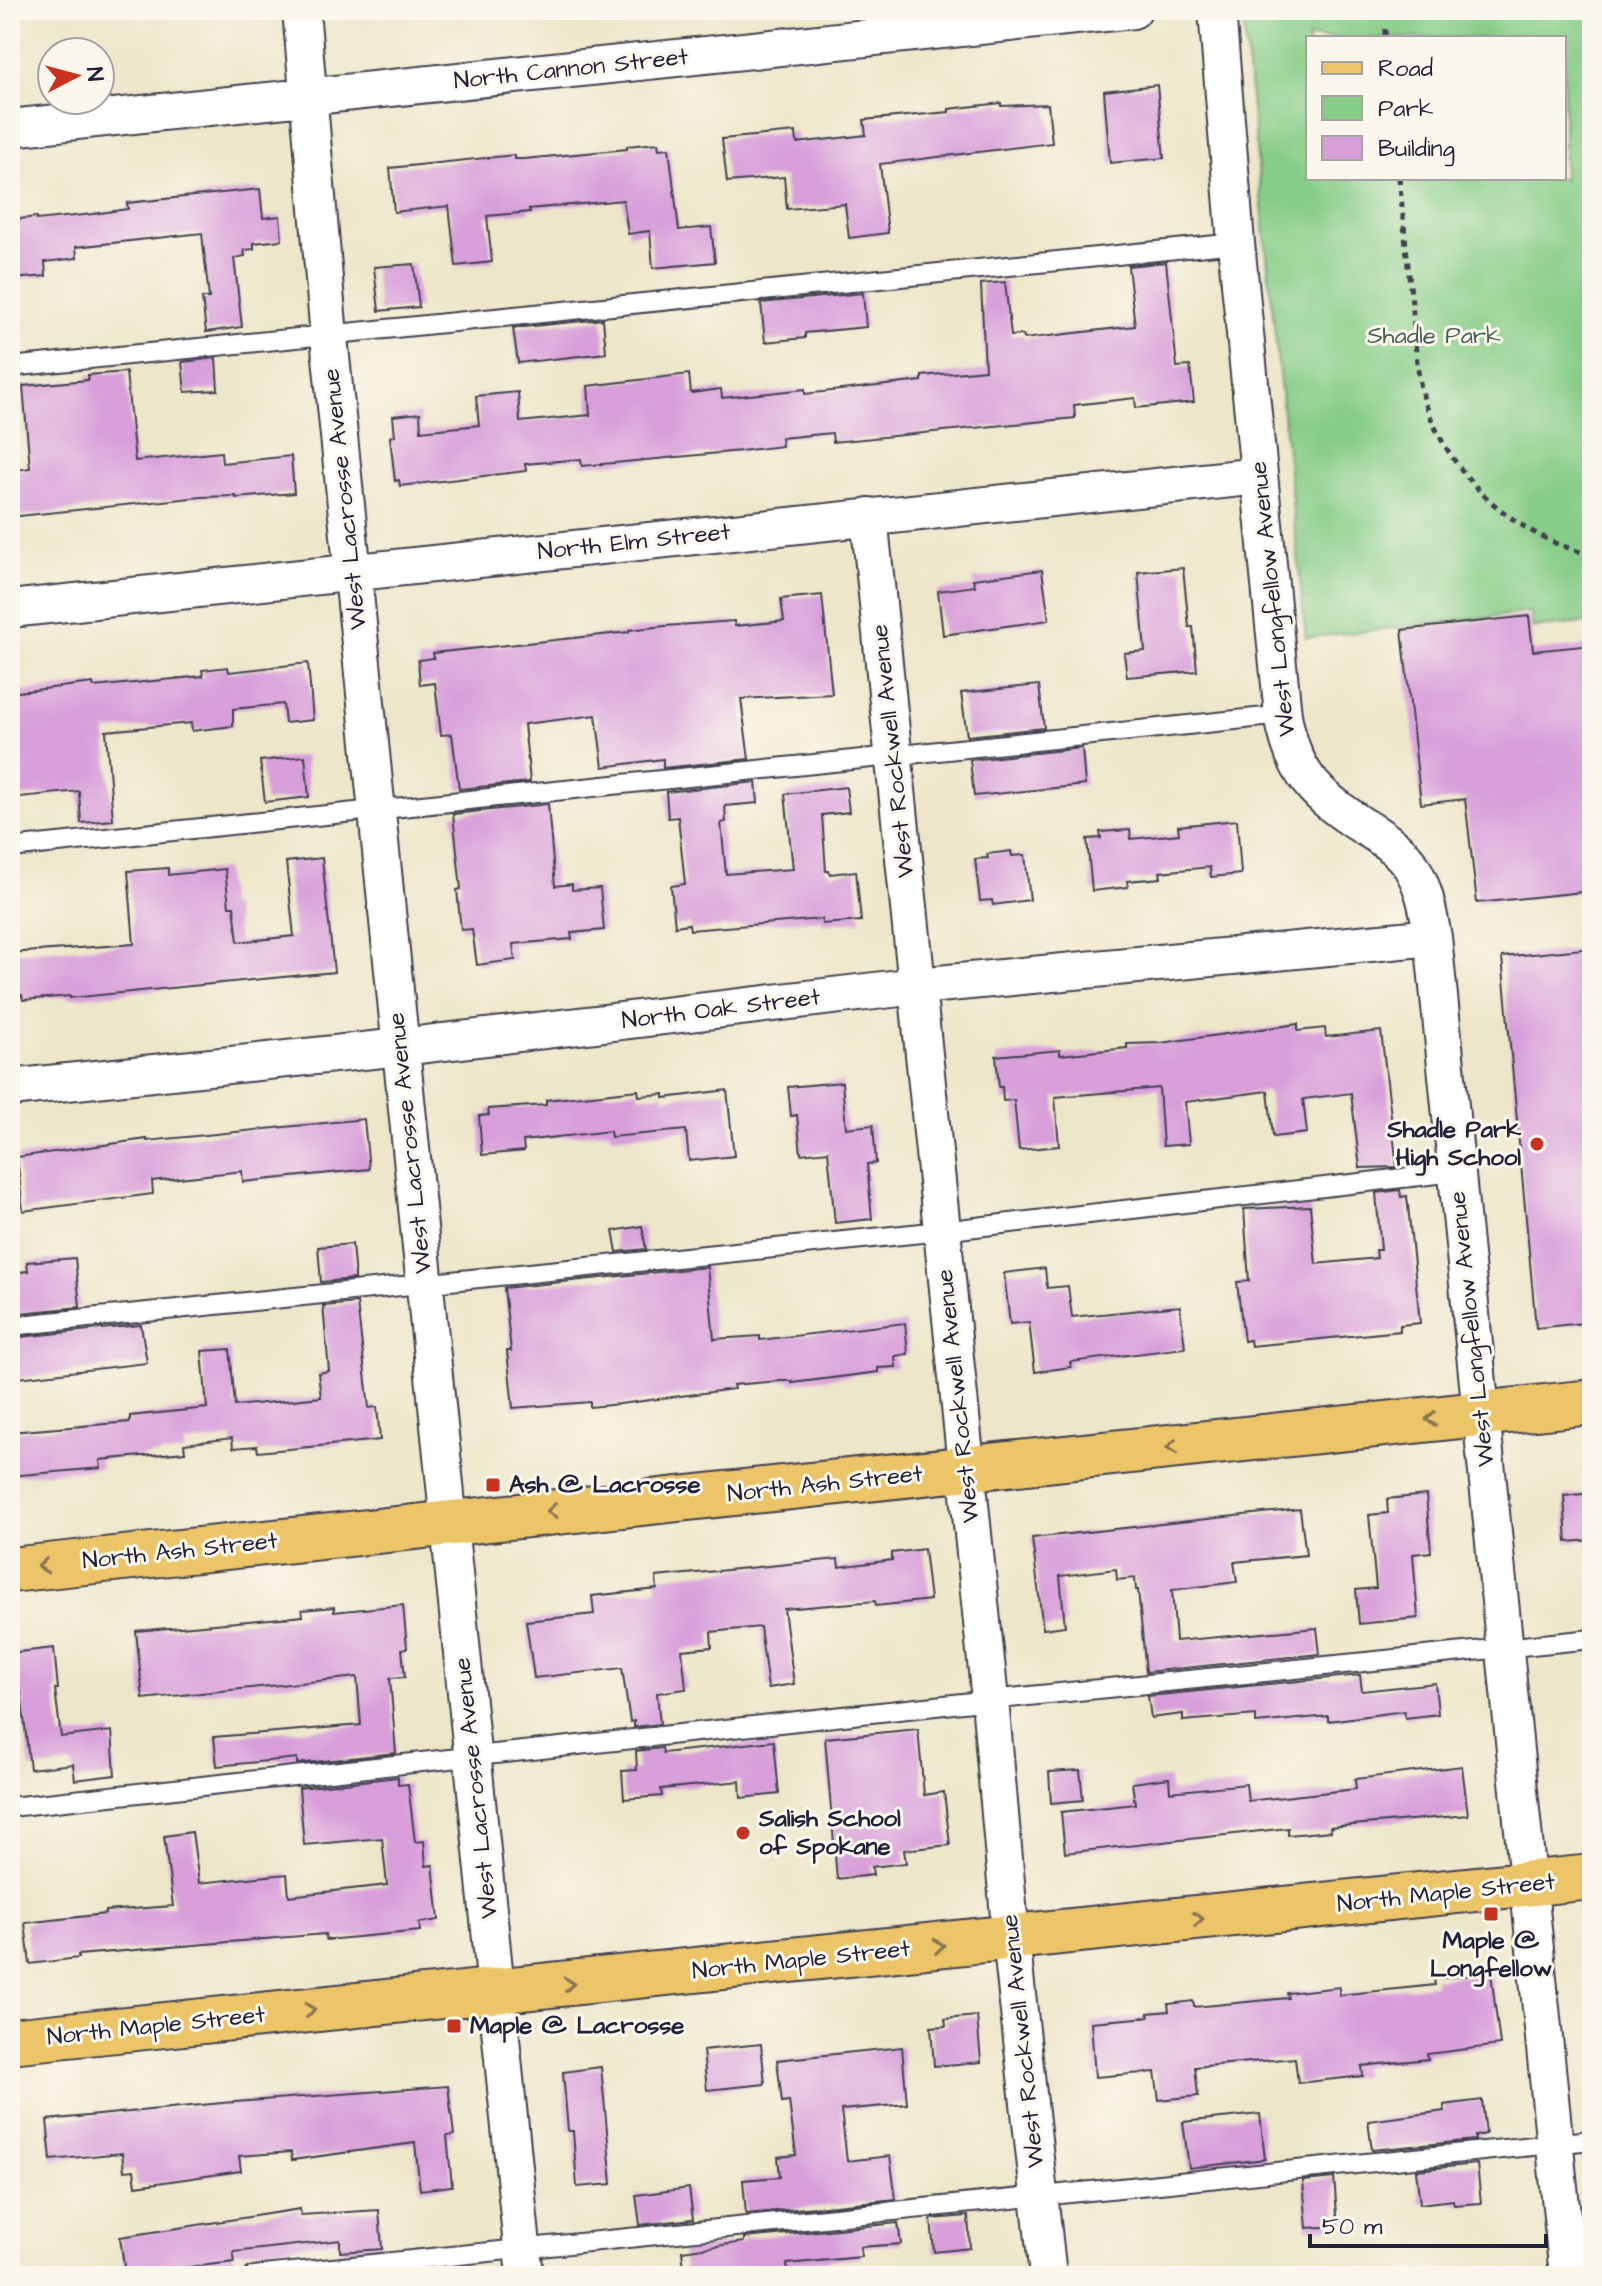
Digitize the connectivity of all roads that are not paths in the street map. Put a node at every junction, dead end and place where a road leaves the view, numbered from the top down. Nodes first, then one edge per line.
1 (301, 10) edge
2 (1133, 10) edge
3 (1217, 10) edge
4 (310, 97) junction
5 (10, 128) edge
6 (1236, 243) junction
7 (329, 337) junction
8 (10, 367) edge
9 (1259, 476) junction
10 (869, 516) junction
11 (352, 573) junction
12 (10, 609) edge
13 (1283, 715) junction
14 (893, 756) junction
15 (376, 809) junction
16 (10, 848) edge
17 (1433, 937) junction
18 (917, 986) junction
19 (401, 1047) junction
20 (10, 1088) edge
21 (1455, 1172) junction
22 (941, 1231) junction
23 (425, 1286) junction
24 (10, 1326) edge
25 (1592, 1402) edge
26 (1481, 1413) junction
27 (965, 1470) junction
28 (448, 1522) junction
29 (10, 1570) edge
30 (1592, 1639) edge
31 (1506, 1648) junction
32 (990, 1700) junction
33 (472, 1756) junction
34 (10, 1807) edge
35 (1592, 1877) edge
36 (1529, 1884) junction
37 (1011, 1939) junction
38 (498, 1991) junction
39 (10, 2041) edge
40 (1592, 2140) edge
41 (1554, 2144) junction
42 (1040, 2195) junction
43 (524, 2263) edge
44 (254, 2276) edge
45 (1048, 2276) edge
46 (1568, 2276) edge

1 - 4 street, West Lacrosse Avenue
2 - 4 street, North Cannon Street
3 - 6 street, West Longfellow Avenue
4 - 5 street, North Cannon Street
4 - 7 street, West Lacrosse Avenue
6 - 7 lane
6 - 9 street, West Longfellow Avenue
7 - 8 lane
7 - 11 street, West Lacrosse Avenue
9 - 10 street, North Elm Street
9 - 13 street, West Longfellow Avenue
10 - 11 street, North Elm Street
10 - 14 street, West Rockwell Avenue
11 - 12 street, North Elm Street
11 - 15 street, West Lacrosse Avenue
13 - 14 lane
13 - 17 street, West Longfellow Avenue
14 - 15 lane
14 - 18 street, West Rockwell Avenue
15 - 16 lane
15 - 19 street, West Lacrosse Avenue
17 - 18 street, North Oak Street
17 - 21 street, West Longfellow Avenue
18 - 19 street, North Oak Street
18 - 22 street, West Rockwell Avenue
19 - 20 street, North Oak Street
19 - 23 street, West Lacrosse Avenue
21 - 22 lane
21 - 26 street, West Longfellow Avenue
22 - 23 lane
22 - 27 street, West Rockwell Avenue
23 - 24 lane
23 - 28 street, West Lacrosse Avenue
25 - 26 main road, North Ash Street
26 -> 27 main road, North Ash Street
26 - 31 street, West Longfellow Avenue
27 -> 28 main road, North Ash Street
27 - 32 street, West Rockwell Avenue
28 -> 29 main road, North Ash Street
28 - 33 street, West Lacrosse Avenue
30 - 31 lane
31 - 32 lane
31 - 36 street, West Longfellow Avenue
32 - 33 lane
32 - 37 street, West Rockwell Avenue
33 - 34 lane
33 - 38 street, West Lacrosse Avenue
35 - 36 main road, North Maple Street
37 -> 36 main road, North Maple Street
36 - 41 street, West Longfellow Avenue
38 -> 37 main road, North Maple Street
37 - 42 street, West Rockwell Avenue
39 -> 38 main road, North Maple Street
38 - 43 street, West Lacrosse Avenue
40 - 41 lane
41 - 42 lane
41 - 46 street, West Longfellow Avenue
42 - 43 lane
42 - 45 street, West Rockwell Avenue
43 - 44 lane

